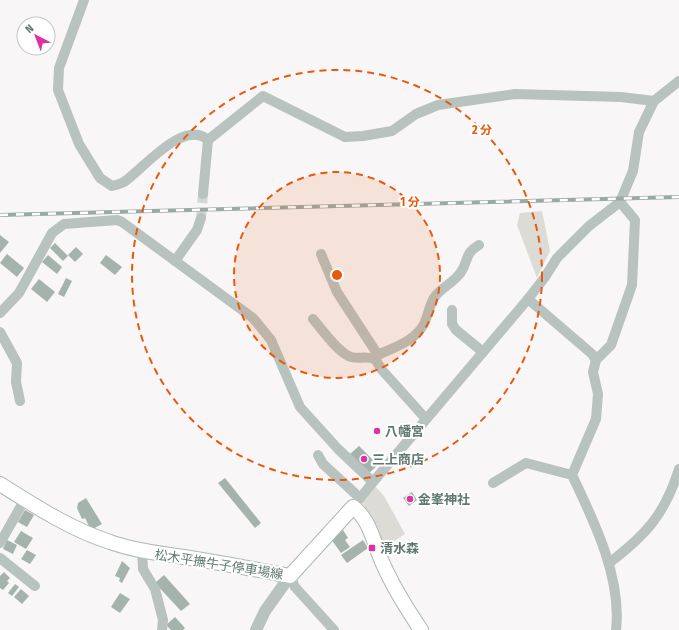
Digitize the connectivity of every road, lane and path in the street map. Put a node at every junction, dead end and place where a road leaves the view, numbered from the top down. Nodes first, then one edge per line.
1 (84, 0) edge
2 (679, 81) edge
3 (654, 101) junction
4 (208, 140) junction
5 (203, 194) tunnel mouth
6 (620, 202) junction
7 (200, 218) tunnel mouth
8 (479, 245) dead end
9 (321, 254) dead end
10 (175, 262) junction
11 (528, 299) junction
12 (452, 310) dead end
13 (0, 313) edge
14 (313, 318) dead end
15 (0, 332) edge
16 (4, 351) edge
17 (483, 352) junction
18 (377, 357) junction
19 (596, 360) junction
20 (20, 401) dead end
21 (426, 419) junction
22 (318, 455) dead end
23 (679, 469) edge
24 (572, 475) junction
25 (372, 482) junction
26 (493, 483) dead end
27 (0, 484) edge
28 (25, 499) junction
29 (357, 502) junction
30 (0, 543) edge
31 (142, 552) junction
32 (0, 558) edge
33 (609, 563) junction
34 (290, 576) junction
35 (35, 586) dead end
36 (162, 630) edge
37 (256, 630) edge
38 (334, 630) edge
39 (421, 630) edge
40 (616, 630) edge

1 - 4 street
2 - 3 street
3 - 4 street
3 - 6 street
4 - 5 street
6 - 11 street
6 - 19 street
7 - 10 street
8 - 18 street
9 - 18 street
10 - 13 street
10 - 25 street
11 - 17 street
11 - 19 street
12 - 17 street
14 - 18 street
15 - 16 street
16 - 20 street
17 - 21 street
18 - 21 street
19 - 24 street
21 - 25 street
22 - 29 street
23 - 33 street
24 - 26 street
24 - 33 street
25 - 29 street
27 - 28 main road, 松木平撫牛子停車場線
28 - 30 street
28 - 31 main road, 松木平撫牛子停車場線
29 - 34 main road, 松木平撫牛子停車場線
29 - 39 main road
31 - 34 main road, 松木平撫牛子停車場線
31 - 36 street
32 - 35 street
33 - 40 street
34 - 37 street
34 - 38 street

